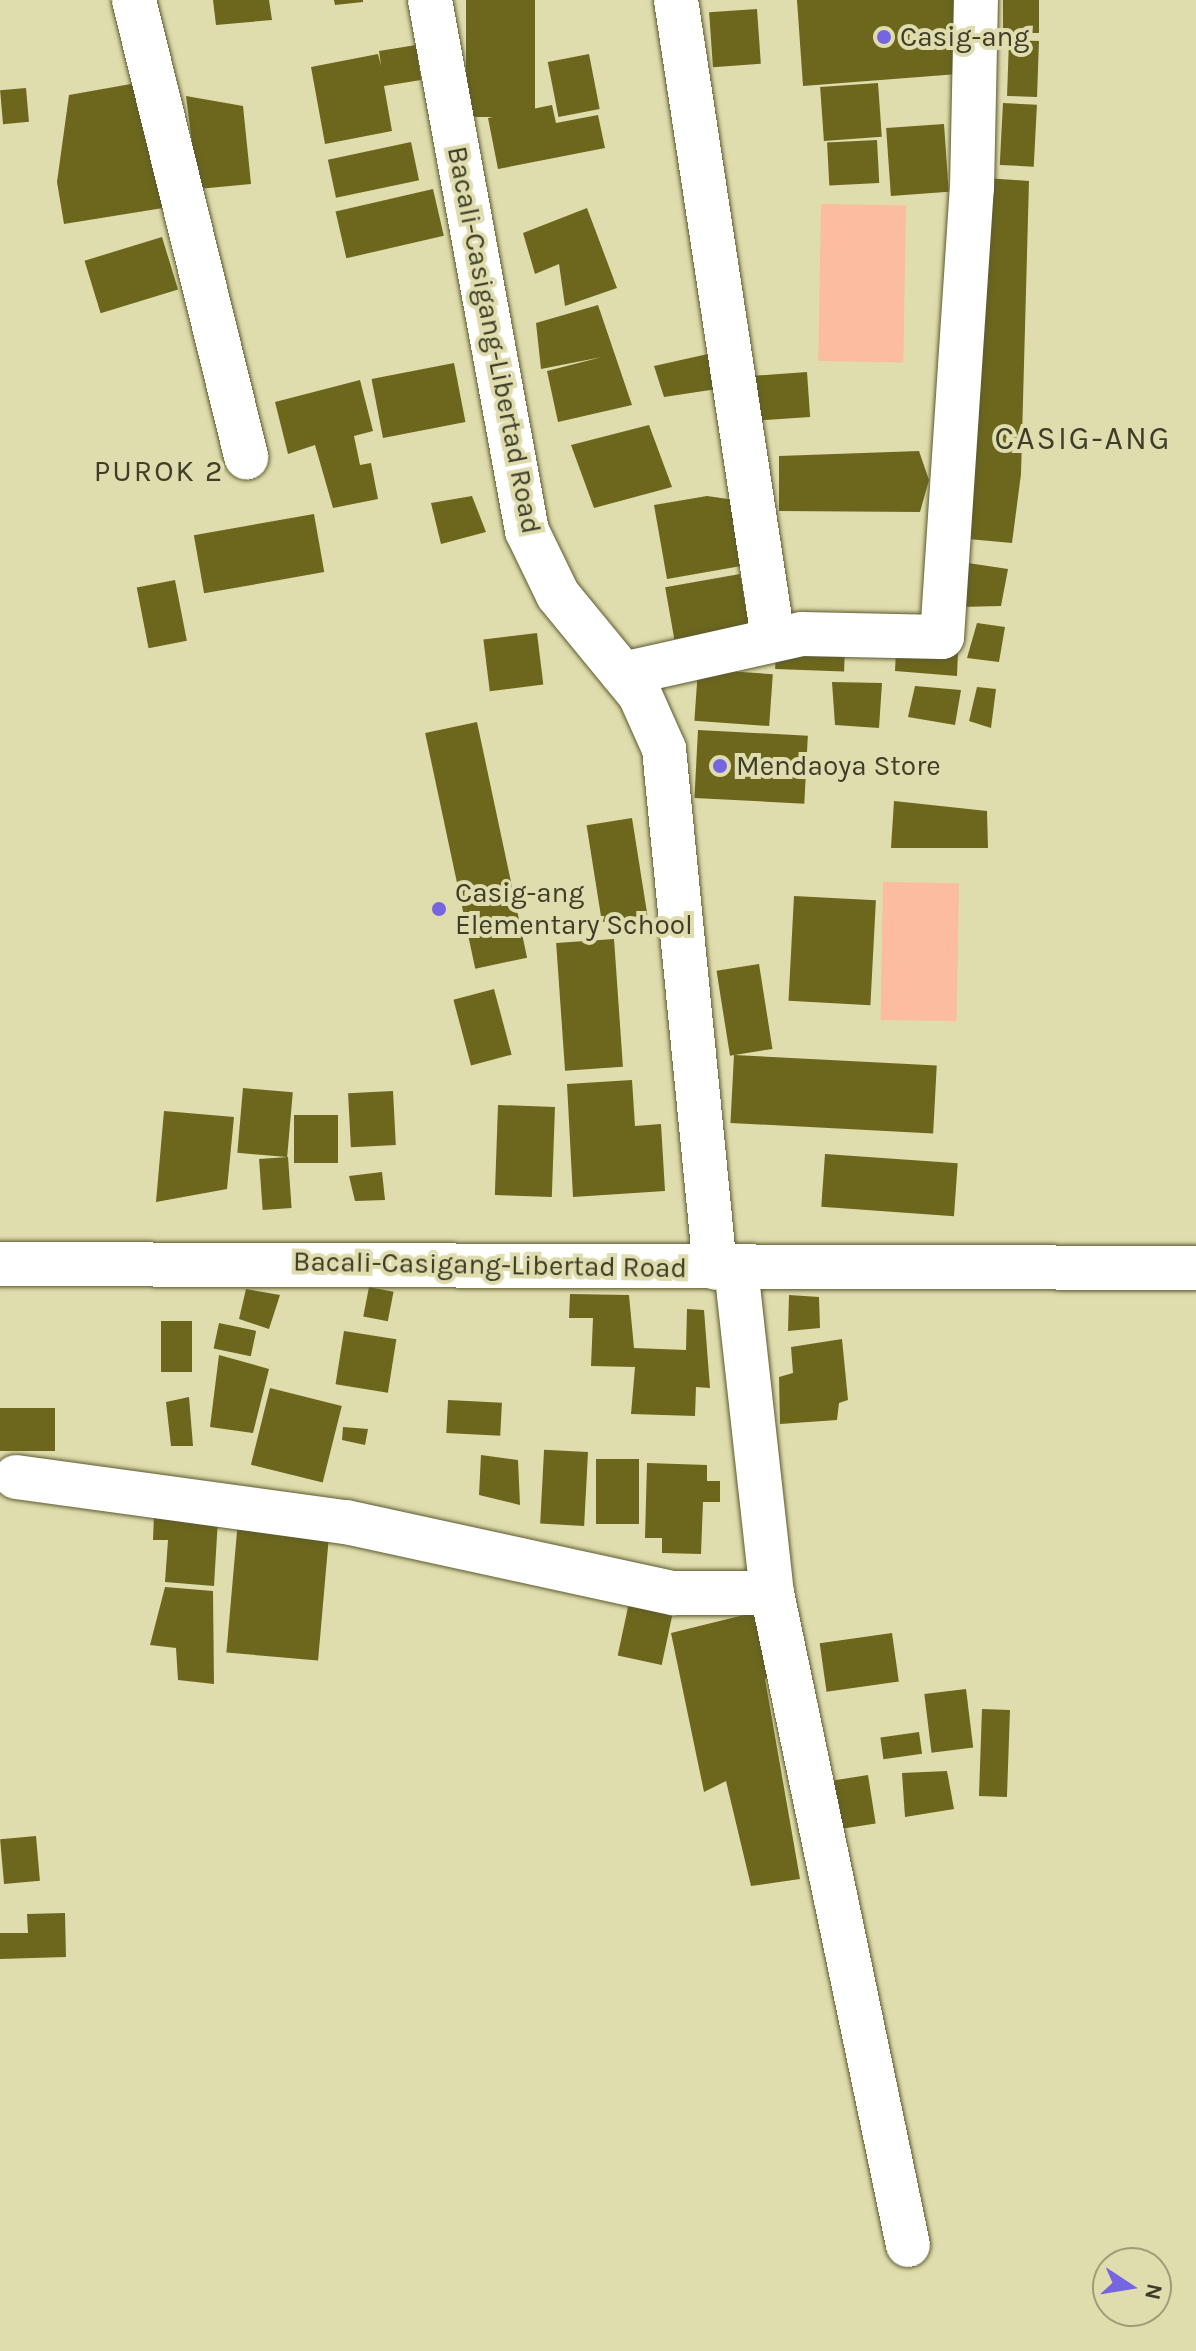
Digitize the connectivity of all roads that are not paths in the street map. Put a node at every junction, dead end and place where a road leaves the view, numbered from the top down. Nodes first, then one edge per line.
1 (134, 0) edge
2 (430, 0) edge
3 (676, 0) edge
4 (976, 0) edge
5 (246, 457) dead end
6 (773, 638) junction
7 (623, 674) junction
8 (0, 1264) edge
9 (725, 1268) junction
10 (1196, 1268) edge
11 (16, 1477) dead end
12 (772, 1593) junction
13 (908, 2245) dead end

1 - 5 street
2 - 7 street, Bacali-Casigang-Libertad Road
3 - 6 street
4 - 6 street
6 - 7 street
7 - 9 street, Bacali-Casigang-Libertad Road
8 - 9 street, Bacali-Casigang-Libertad Road
9 - 10 street
9 - 12 street
11 - 12 street
12 - 13 street

